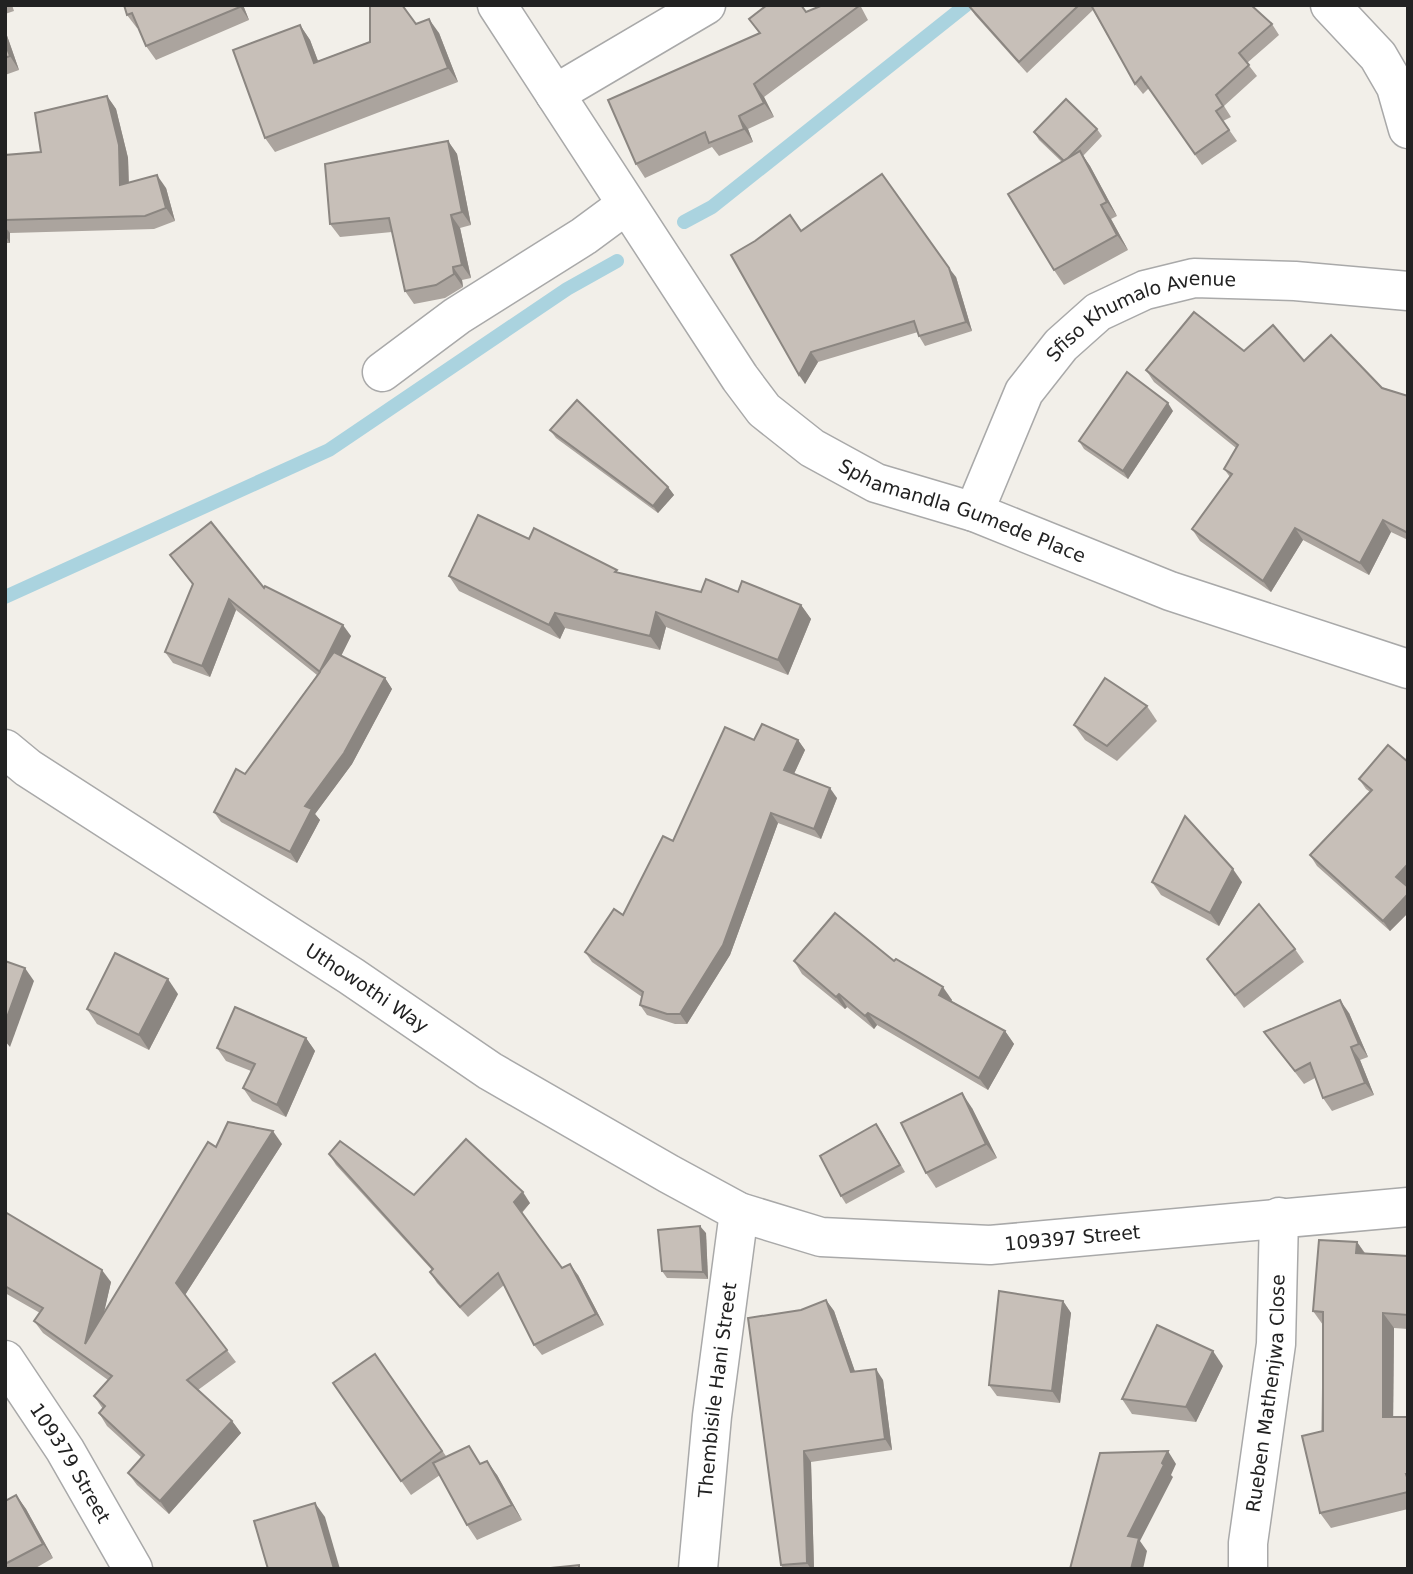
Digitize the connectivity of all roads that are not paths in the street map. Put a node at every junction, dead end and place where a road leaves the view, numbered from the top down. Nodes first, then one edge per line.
1 (497, 5) edge
2 (706, 5) edge
3 (1330, 5) edge
4 (555, 94) junction
5 (1408, 129) edge
6 (626, 205) junction
7 (1408, 291) edge
8 (382, 372) dead end
9 (974, 512) junction
10 (1408, 669) edge
11 (5, 748) edge
12 (1408, 1207) edge
13 (739, 1212) junction
14 (1279, 1217) junction
15 (5, 1360) edge
16 (133, 1569) edge
17 (698, 1569) edge
18 (1248, 1569) edge

1 - 4 street, Sphamandla Gumede Place
2 - 4 street
3 - 5 street
4 - 6 street, Sphamandla Gumede Place
6 - 8 street
6 - 9 street, Sphamandla Gumede Place
7 - 9 street, Sfiso Khumalo Avenue
9 - 10 street, Sphamandla Gumede Place
11 - 13 street, Uthowothi Way
12 - 14 street, 109397 Street
13 - 14 street, 109397 Street
13 - 17 street, Thembisile Hani Street
14 - 18 street, Rueben Mathenjwa Close
15 - 16 street, 109379 Street

